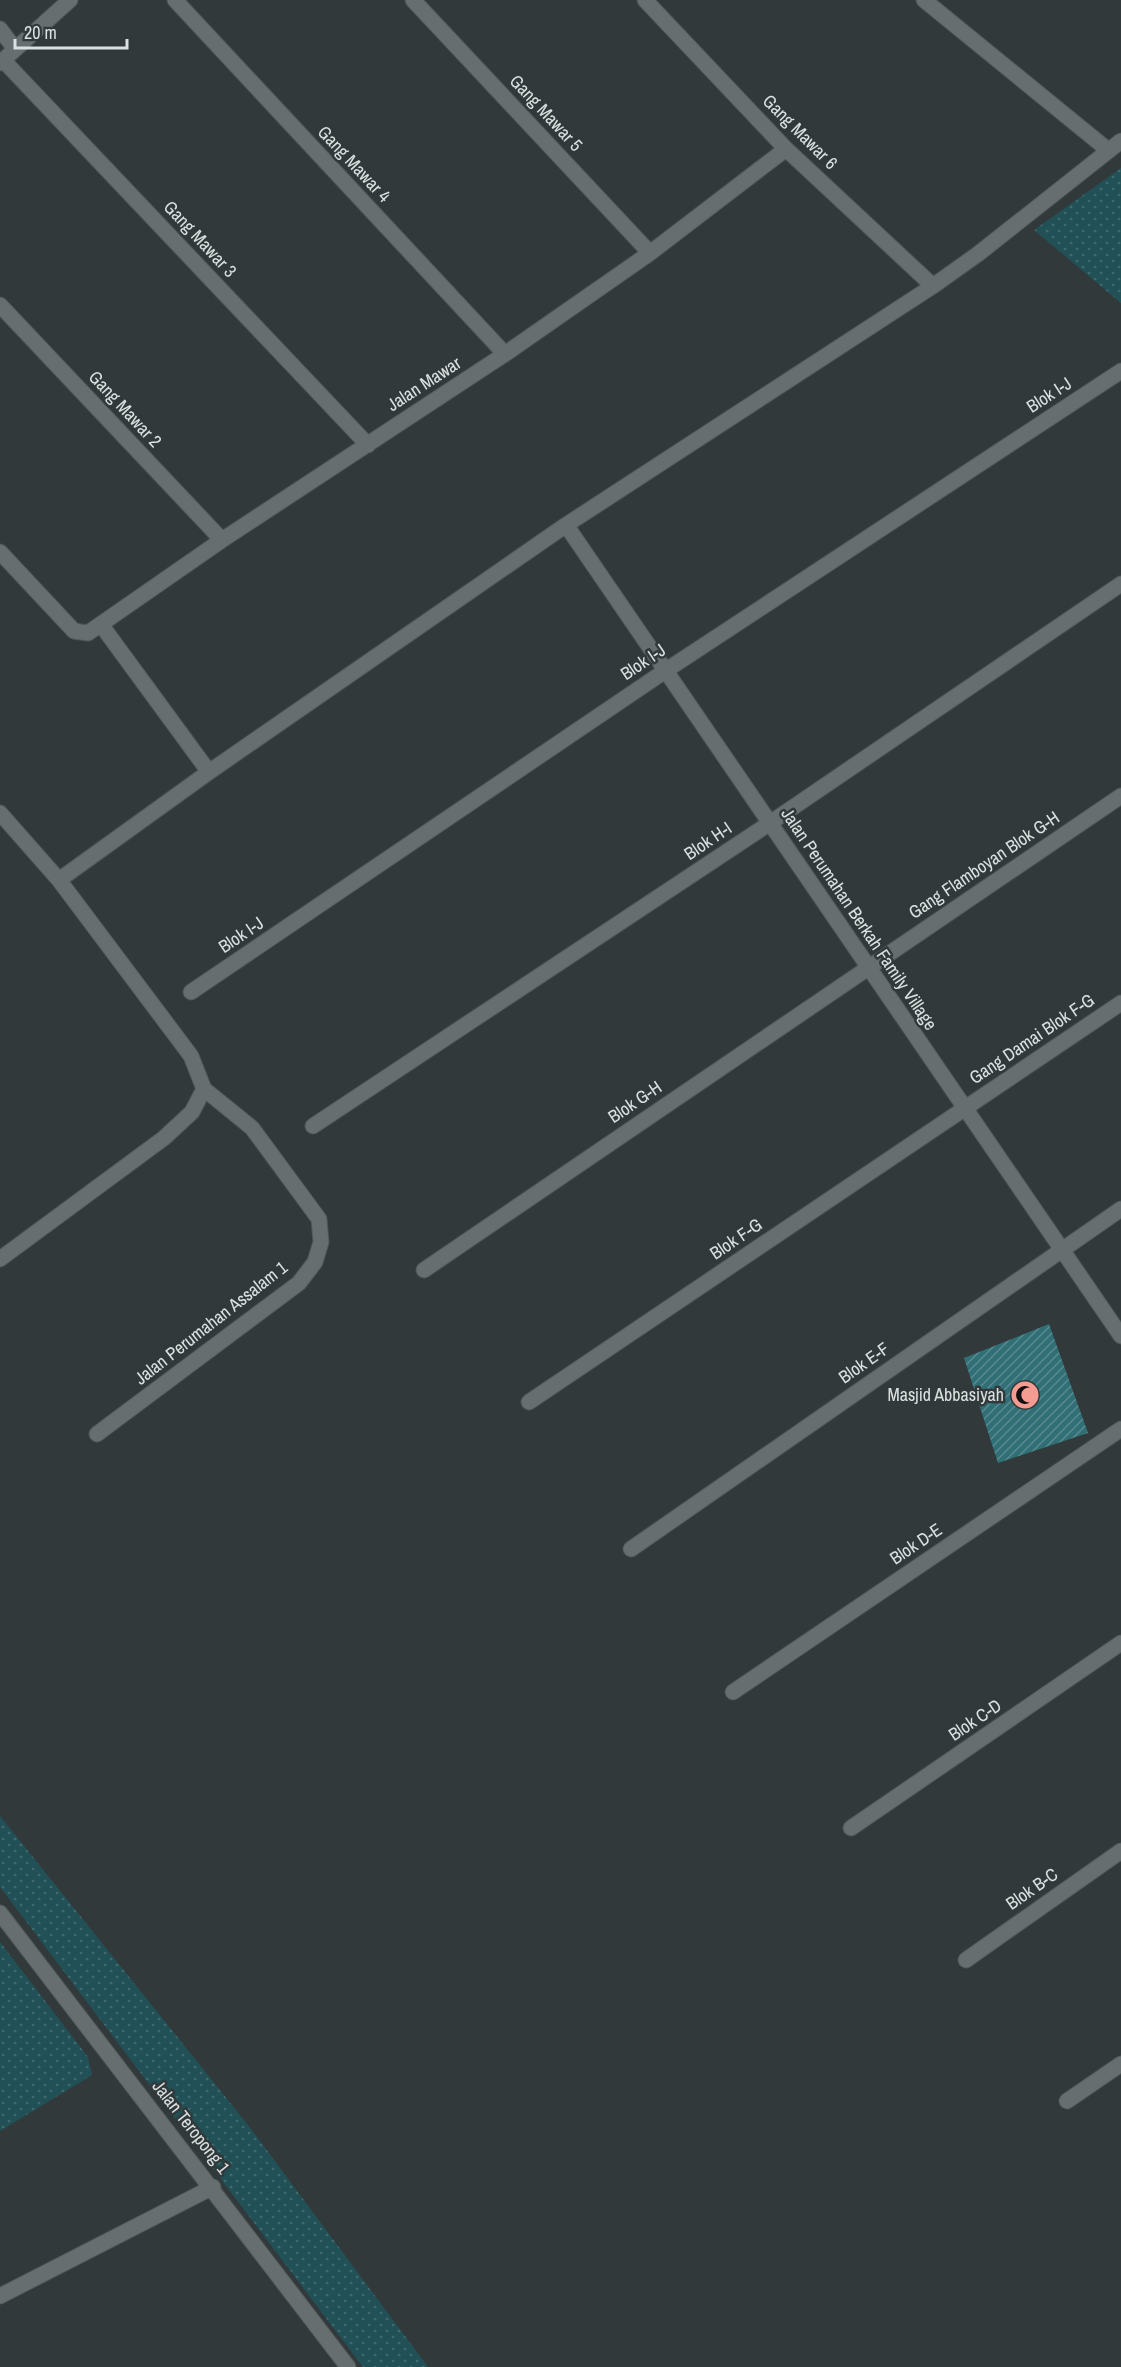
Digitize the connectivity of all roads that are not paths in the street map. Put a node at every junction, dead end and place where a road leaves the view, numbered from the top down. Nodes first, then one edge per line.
1 (70, 0) edge
2 (175, 0) edge
3 (413, 0) edge
4 (645, 0) edge
5 (924, 0) edge
6 (0, 29) edge
7 (15, 49) junction
8 (2, 61) edge
9 (1115, 146) edge
10 (786, 148) junction
11 (650, 253) junction
12 (933, 286) junction
13 (0, 305) edge
14 (506, 354) junction
15 (1121, 371) edge
16 (368, 445) junction
17 (566, 525) junction
18 (222, 540) junction
19 (0, 552) edge
20 (1121, 584) edge
21 (102, 626) junction
22 (665, 671) junction
23 (209, 772) junction
24 (1121, 796) edge
25 (0, 813) edge
26 (770, 823) junction
27 (59, 880) junction
28 (868, 967) junction
29 (191, 992) dead end
30 (1121, 1003) edge
31 (204, 1089) junction
32 (965, 1108) junction
33 (313, 1126) dead end
34 (1121, 1209) edge
35 (1061, 1249) junction
36 (0, 1259) edge
37 (424, 1270) dead end
38 (1121, 1336) edge
39 (529, 1402) dead end
40 (1121, 1428) edge
41 (97, 1434) dead end
42 (631, 1549) dead end
43 (1121, 1643) edge
44 (733, 1692) dead end
45 (851, 1828) dead end
46 (1121, 1851) edge
47 (0, 1913) edge
48 (966, 1960) dead end
49 (1121, 2064) edge
50 (1067, 2101) dead end
51 (213, 2187) junction
52 (0, 2296) edge
53 (348, 2367) edge

1 - 7 street
2 - 14 street, Gang Mawar 4
3 - 11 street, Gang Mawar 5
4 - 10 street, Gang Mawar 6
5 - 9 street
6 - 7 street
7 - 8 street
8 - 16 street, Gang Mawar 3
9 - 12 street
10 - 11 street, Jalan Mawar
10 - 12 street, Gang Mawar 6
11 - 14 street, Jalan Mawar
12 - 17 street
13 - 18 street, Gang Mawar 2
14 - 16 street, Jalan Mawar
15 - 22 street, Blok I-J
16 - 18 street, Jalan Mawar
17 - 22 street, Jalan Perumahan Berkah Family Village
17 - 23 street
18 - 21 street, Jalan Mawar
19 - 21 street, Jalan Mawar
20 - 26 street, Blok H-I
21 - 23 street
22 - 26 street, Jalan Perumahan Berkah Family Village
22 - 29 street, Blok I-J
23 - 27 street
24 - 28 street, Gang Flamboyan Blok G-H
25 - 27 street
26 - 28 street, Jalan Perumahan Berkah Family Village
26 - 33 street, Blok H-I
27 - 31 street
28 - 32 street, Jalan Perumahan Berkah Family Village
28 - 37 street, Blok G-H
30 - 32 street, Gang Damai Blok F-G
31 - 36 street
31 - 41 street, Jalan Perumahan Assalam 1
32 - 35 street, Jalan Perumahan Berkah Family Village
32 - 39 street, Blok F-G
34 - 35 street, Blok E-F
35 - 38 street, Jalan Perumahan Berkah Family Village
35 - 42 street, Blok E-F
40 - 44 street, Blok D-E
43 - 45 street, Blok C-D
46 - 48 street, Blok B-C
47 - 51 street, Jalan Teropong 1
49 - 50 street
51 - 52 street
51 - 53 street, Jalan Teropong 1

